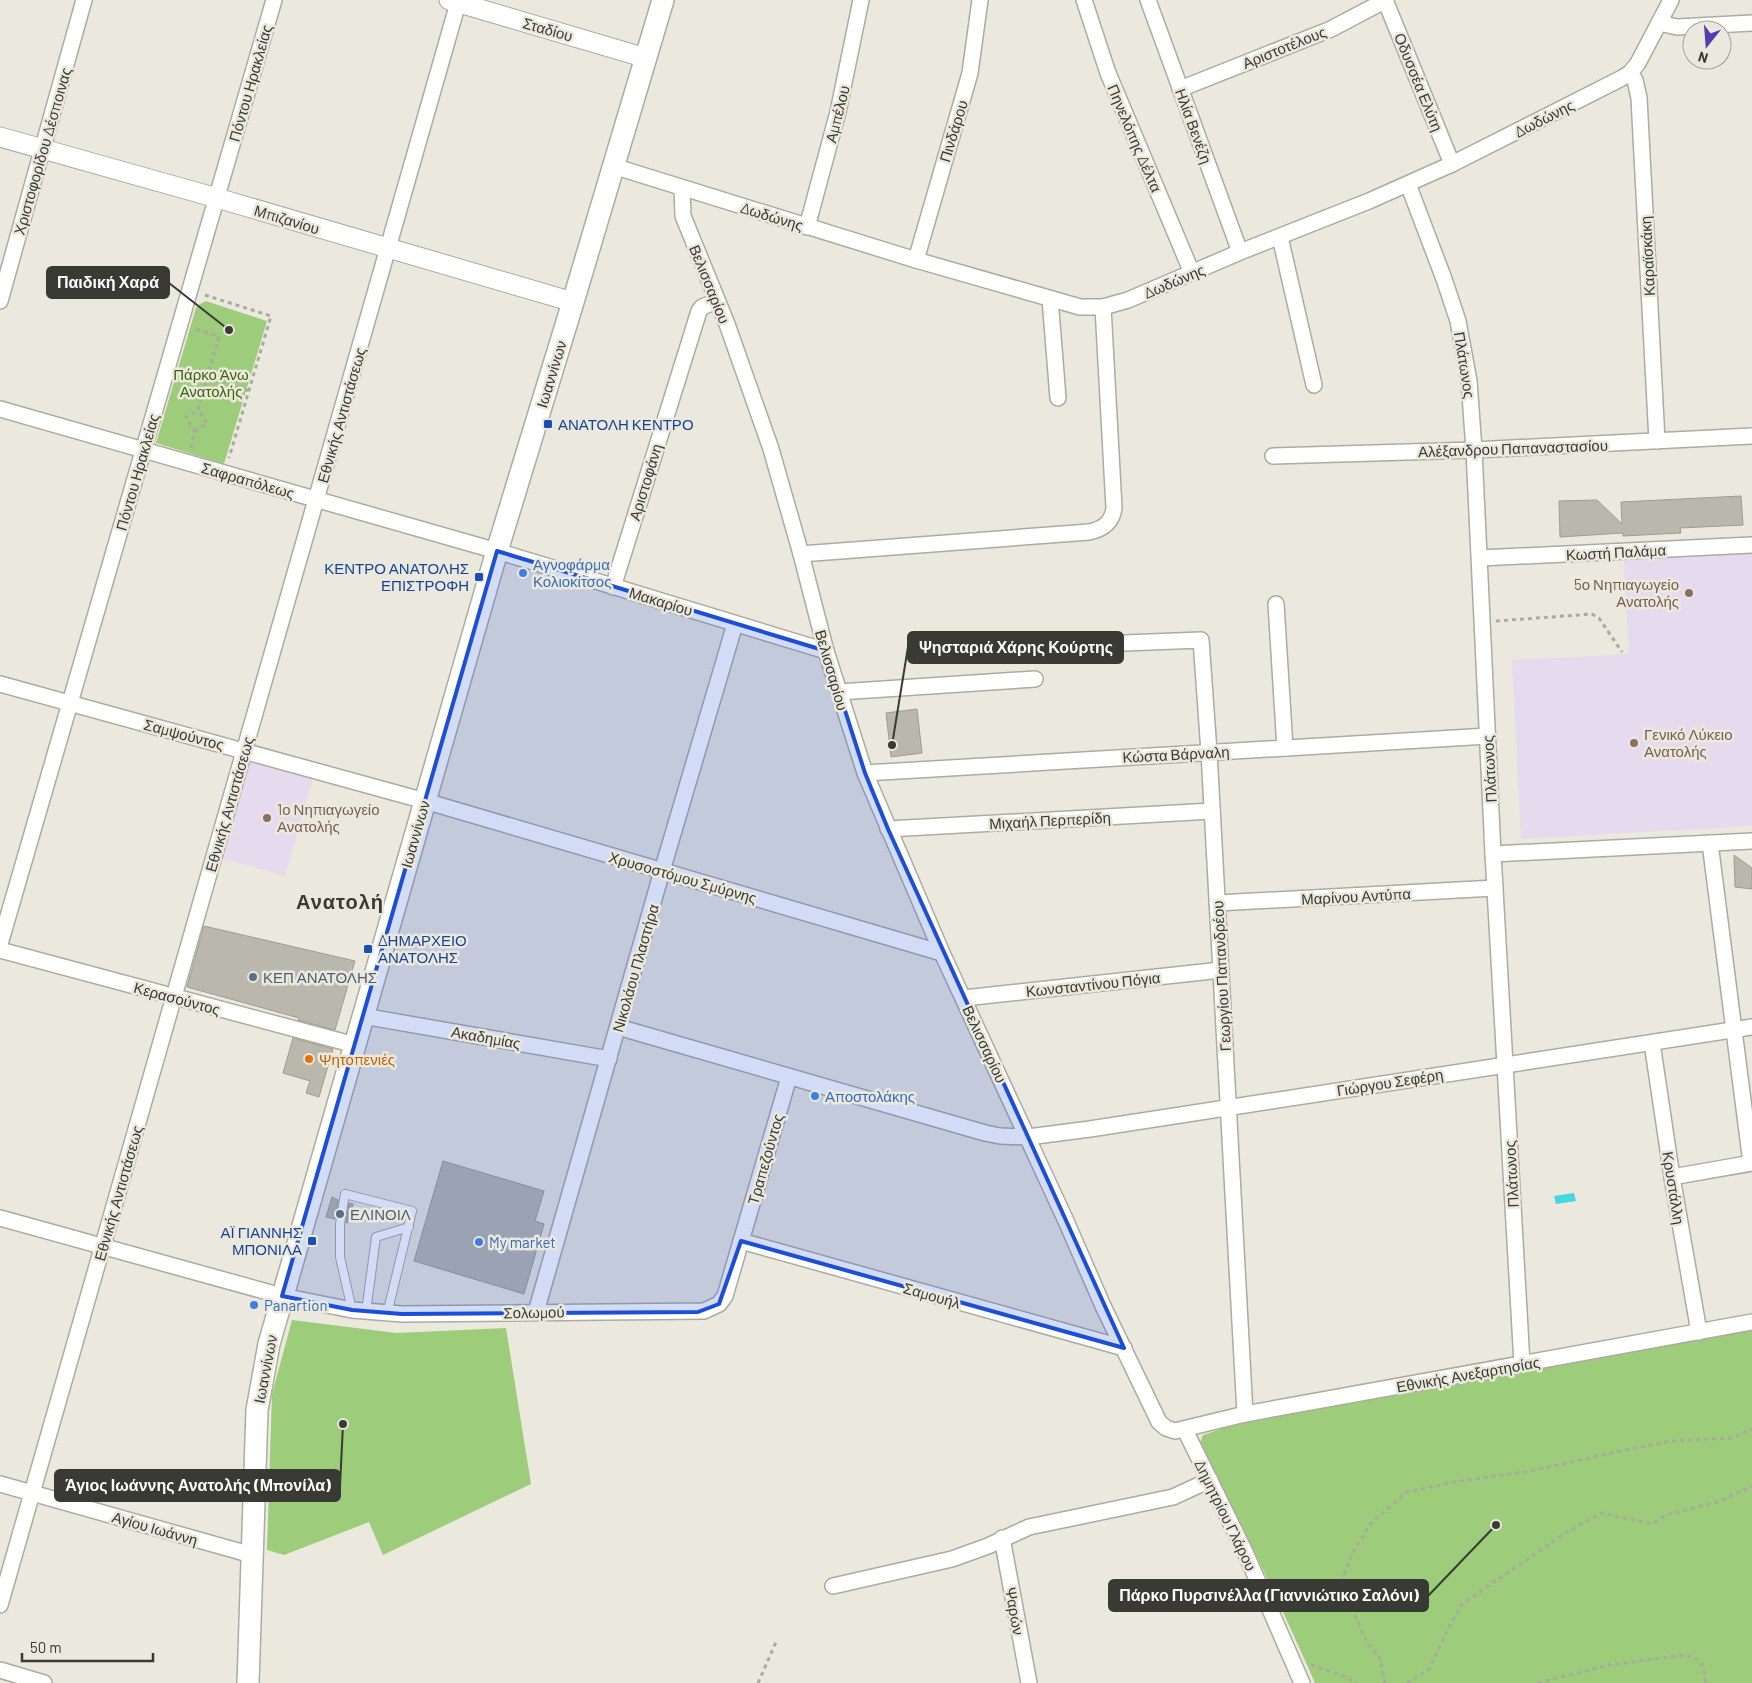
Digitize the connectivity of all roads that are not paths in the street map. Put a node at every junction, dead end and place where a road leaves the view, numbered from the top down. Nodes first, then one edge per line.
1 (84, 0) edge
2 (274, 0) edge
3 (663, 0) edge
4 (861, 0) edge
5 (980, 0) edge
6 (1084, 0) edge
7 (1148, 0) edge
8 (1386, 0) edge
9 (1671, 0) edge
10 (454, 1) edge
11 (1752, 23) edge
12 (1659, 24) junction
13 (646, 58) junction
14 (1630, 73) junction
15 (1180, 89) junction
16 (0, 137) edge
17 (43, 149) junction
18 (1452, 164) junction
19 (613, 166) junction
20 (1408, 184) junction
21 (682, 188) junction
22 (217, 198) junction
23 (807, 227) junction
24 (1280, 237) junction
25 (388, 249) junction
26 (1240, 252) junction
27 (916, 260) junction
28 (1192, 273) junction
29 (1050, 298) junction
30 (0, 301) edge
31 (717, 301) junction
32 (573, 302) junction
33 (1103, 307) junction
34 (1314, 384) dead end
35 (1058, 398) dead end
36 (0, 409) edge
37 (1752, 436) edge
38 (1656, 441) junction
39 (143, 450) junction
40 (1474, 450) junction
41 (1273, 456) dead end
42 (316, 499) junction
43 (1752, 545) edge
44 (497, 551) junction
45 (801, 554) junction
46 (1480, 558) junction
47 (612, 586) junction
48 (1276, 604) dead end
49 (735, 624) junction
50 (1099, 644) dead end
51 (826, 651) junction
52 (1035, 679) dead end
53 (0, 684) edge
54 (838, 692) junction
55 (70, 703) junction
56 (1488, 736) junction
57 (1285, 748) junction
58 (244, 751) junction
59 (1209, 752) junction
60 (865, 773) junction
61 (425, 801) junction
62 (1212, 810) junction
63 (888, 828) junction
64 (1752, 841) edge
65 (1710, 843) junction
66 (1493, 854) junction
67 (662, 871) junction
68 (1495, 888) junction
69 (1217, 903) junction
70 (0, 944) edge
71 (0, 950) edge
72 (942, 952) junction
73 (1221, 970) junction
74 (174, 997) junction
75 (964, 998) junction
76 (363, 1016) junction
77 (618, 1027) junction
78 (1752, 1027) edge
79 (1734, 1030) junction
80 (1652, 1043) junction
81 (355, 1045) junction
82 (609, 1058) junction
83 (1504, 1065) junction
84 (789, 1077) junction
85 (1229, 1107) junction
86 (1028, 1137) junction
87 (1752, 1163) edge
88 (1672, 1177) junction
89 (0, 1218) edge
90 (409, 1226) junction
91 (741, 1241) junction
92 (102, 1246) junction
93 (282, 1296) junction
94 (359, 1311) junction
95 (536, 1312) junction
96 (387, 1314) junction
97 (1752, 1322) edge
98 (1699, 1332) junction
99 (1124, 1348) junction
100 (1522, 1364) junction
101 (1245, 1414) junction
102 (1185, 1430) junction
103 (1210, 1480) junction
104 (0, 1484) edge
105 (32, 1493) junction
106 (1002, 1538) junction
107 (252, 1555) junction
108 (833, 1586) dead end
109 (0, 1605) edge
110 (0, 1670) edge
111 (44, 1683) edge
112 (248, 1683) edge
113 (1029, 1683) edge
114 (1302, 1683) edge

1 - 17 street, Χριστοφορίδου Δέσποινας
2 - 22 street, Πόντου Ηρακλείας
3 - 13 main road, Ιωαννίνων
4 - 23 street, Αμπέλου
5 - 27 street, Πινδάρου
6 - 28 street, Πηνελόπης Δέλτα
7 - 15 street, Ηλία Βενέζη
8 - 15 street, Αριστοτέλους
8 - 18 street, Οδυσσέα Ελύτη
9 - 12 street, Δωδώνης
10 - 13 street, Σταδίου
10 - 25 street, Εθνικής Αντιστάσεως
11 - 12 street
12 - 14 street, Δωδώνης
13 - 19 main road, Ιωαννίνων
14 - 18 street, Δωδώνης
14 - 38 street, Καραϊσκάκη
15 - 26 street, Ηλία Βενέζη
16 - 17 street, Μπιζανίου
17 - 22 street, Μπιζανίου
17 - 30 street, Χριστοφορίδου Δέσποινας
18 - 20 street, Δωδώνης
19 - 21 street, Δωδώνης
19 - 32 main road, Ιωαννίνων
20 - 24 street, Δωδώνης
20 - 40 street, Πλάτωνος
21 - 23 street, Δωδώνης
21 - 31 street, Βελισσαρίου
22 - 25 street, Μπιζανίου
22 - 39 street, Πόντου Ηρακλείας
23 - 27 street, Δωδώνης
24 - 26 street, Δωδώνης
24 - 34 street
25 - 32 street, Μπιζανίου
25 - 42 street, Εθνικής Αντιστάσεως
26 - 28 street, Δωδώνης
27 - 29 street, Δωδώνης
28 - 33 street, Δωδώνης
29 - 33 street, Δωδώνης
29 - 35 street
31 - 45 street, Βελισσαρίου
31 - 47 street, Αριστοφάνη
32 - 44 main road, Ιωαννίνων
33 - 45 street
36 - 39 street, Σαφραπόλεως
37 - 38 street, Αλέξανδρου Παπαναστασίου
38 - 40 street, Αλέξανδρου Παπαναστασίου
39 - 42 street, Σαφραπόλεως
39 - 55 street, Πόντου Ηρακλείας
40 - 41 street, Αλέξανδρου Παπαναστασίου
40 - 46 street, Πλάτωνος
42 - 44 street, Σαφραπόλεως
42 - 58 street, Εθνικής Αντιστάσεως
43 - 46 street, Κωστή Παλάμα
44 - 47 street, Μακαρίου
44 - 61 main road, Ιωαννίνων
45 - 51 street, Βελισσαρίου
46 - 56 street, Πλάτωνος
47 - 49 street, Μακαρίου
48 - 57 street
49 - 51 street, Μακαρίου
49 - 67 street, Νικολάου Πλαστήρα
50 - 59 street, Γεωργίου Παπανδρέου
51 - 54 street, Βελισσαρίου
52 - 54 street
53 - 55 street, Σαμψούντος
54 - 60 street, Βελισσαρίου
55 - 58 street, Σαμψούντος
55 - 70 street, Πόντου Ηρακλείας
56 - 57 street, Κώστα Βάρναλη
56 - 66 street, Πλάτωνος
57 - 59 street, Κώστα Βάρναλη
58 - 61 street, Σαμψούντος
58 - 74 street, Εθνικής Αντιστάσεως
59 - 60 street, Κώστα Βάρναλη
59 - 62 street, Γεωργίου Παπανδρέου
60 - 63 street, Βελισσαρίου
61 - 67 street, Χρυσοστόμου Σμύρνης
61 - 76 main road, Ιωαννίνων
62 - 63 street, Μιχαήλ Περπερίδη
62 - 69 street, Γεωργίου Παπανδρέου
63 - 72 street, Βελισσαρίου
64 - 65 street
65 - 66 street
65 - 79 street
66 - 68 street, Πλάτωνος
67 - 72 street, Χρυσοστόμου Σμύρνης
67 - 77 street, Νικολάου Πλαστήρα
68 - 69 street, Μαρίνου Αντύπα
68 - 83 street, Πλάτωνος
69 - 73 street, Γεωργίου Παπανδρέου
71 - 74 street, Κερασούντος
72 - 75 street, Βελισσαρίου
73 - 75 street, Κωνσταντίνου Πόγια
73 - 85 street, Γεωργίου Παπανδρέου
74 - 81 street, Κερασούντος
74 - 92 street, Εθνικής Αντιστάσεως
75 - 86 street, Βελισσαρίου
76 - 81 main road, Ιωαννίνων
76 - 82 street, Ακαδημίας
77 - 82 street, Νικολάου Πλαστήρα
77 - 84 street, Γιώργου Σεφέρη
78 - 79 street, Γιώργου Σεφέρη
79 - 80 street, Γιώργου Σεφέρη
79 - 87 street
80 - 83 street, Γιώργου Σεφέρη
80 - 88 street, Κρυστάλλη
81 - 93 main road, Ιωαννίνων
82 - 95 street, Νικολάου Πλαστήρα
83 - 85 street, Γιώργου Σεφέρη
83 - 100 street, Πλάτωνος
84 - 86 street, Γιώργου Σεφέρη
84 - 91 street, Τραπεζούντος
85 - 86 street, Γιώργου Σεφέρη
85 - 101 street, Γεωργίου Παπανδρέου
86 - 99 street, Βελισσαρίου
87 - 88 street
88 - 98 street, Κρυστάλλη
89 - 92 street, Σολωμού
90 - 94 lane
90 - 94 lane
90 - 96 lane
91 - 95 street, Σολωμού
91 - 99 street, Σαμουήλ
92 - 93 street, Σολωμού
92 - 105 street, Εθνικής Αντιστάσεως
93 - 94 street, Σολωμού
93 - 107 main road, Ιωαννίνων
94 - 96 street, Σολωμού
95 - 96 street, Σολωμού
97 - 98 street, Εθνικής Ανεξαρτησίας
98 - 100 street, Εθνικής Ανεξαρτησίας
99 - 102 street, Βελισσαρίου
100 - 101 street, Εθνικής Ανεξαρτησίας
101 - 102 street, Εθνικής Ανεξαρτησίας
102 - 103 street, Δημητρίου Γλάρου
103 - 106 street
103 - 114 street, Δημητρίου Γλάρου
104 - 105 street, Αγίου Ιωάννη
105 - 107 street, Αγίου Ιωάννη
105 - 109 street, Εθνικής Αντιστάσεως
106 - 108 street
106 - 113 street, Ψαρών
107 - 112 main road, Ιωαννίνων
110 - 111 street

